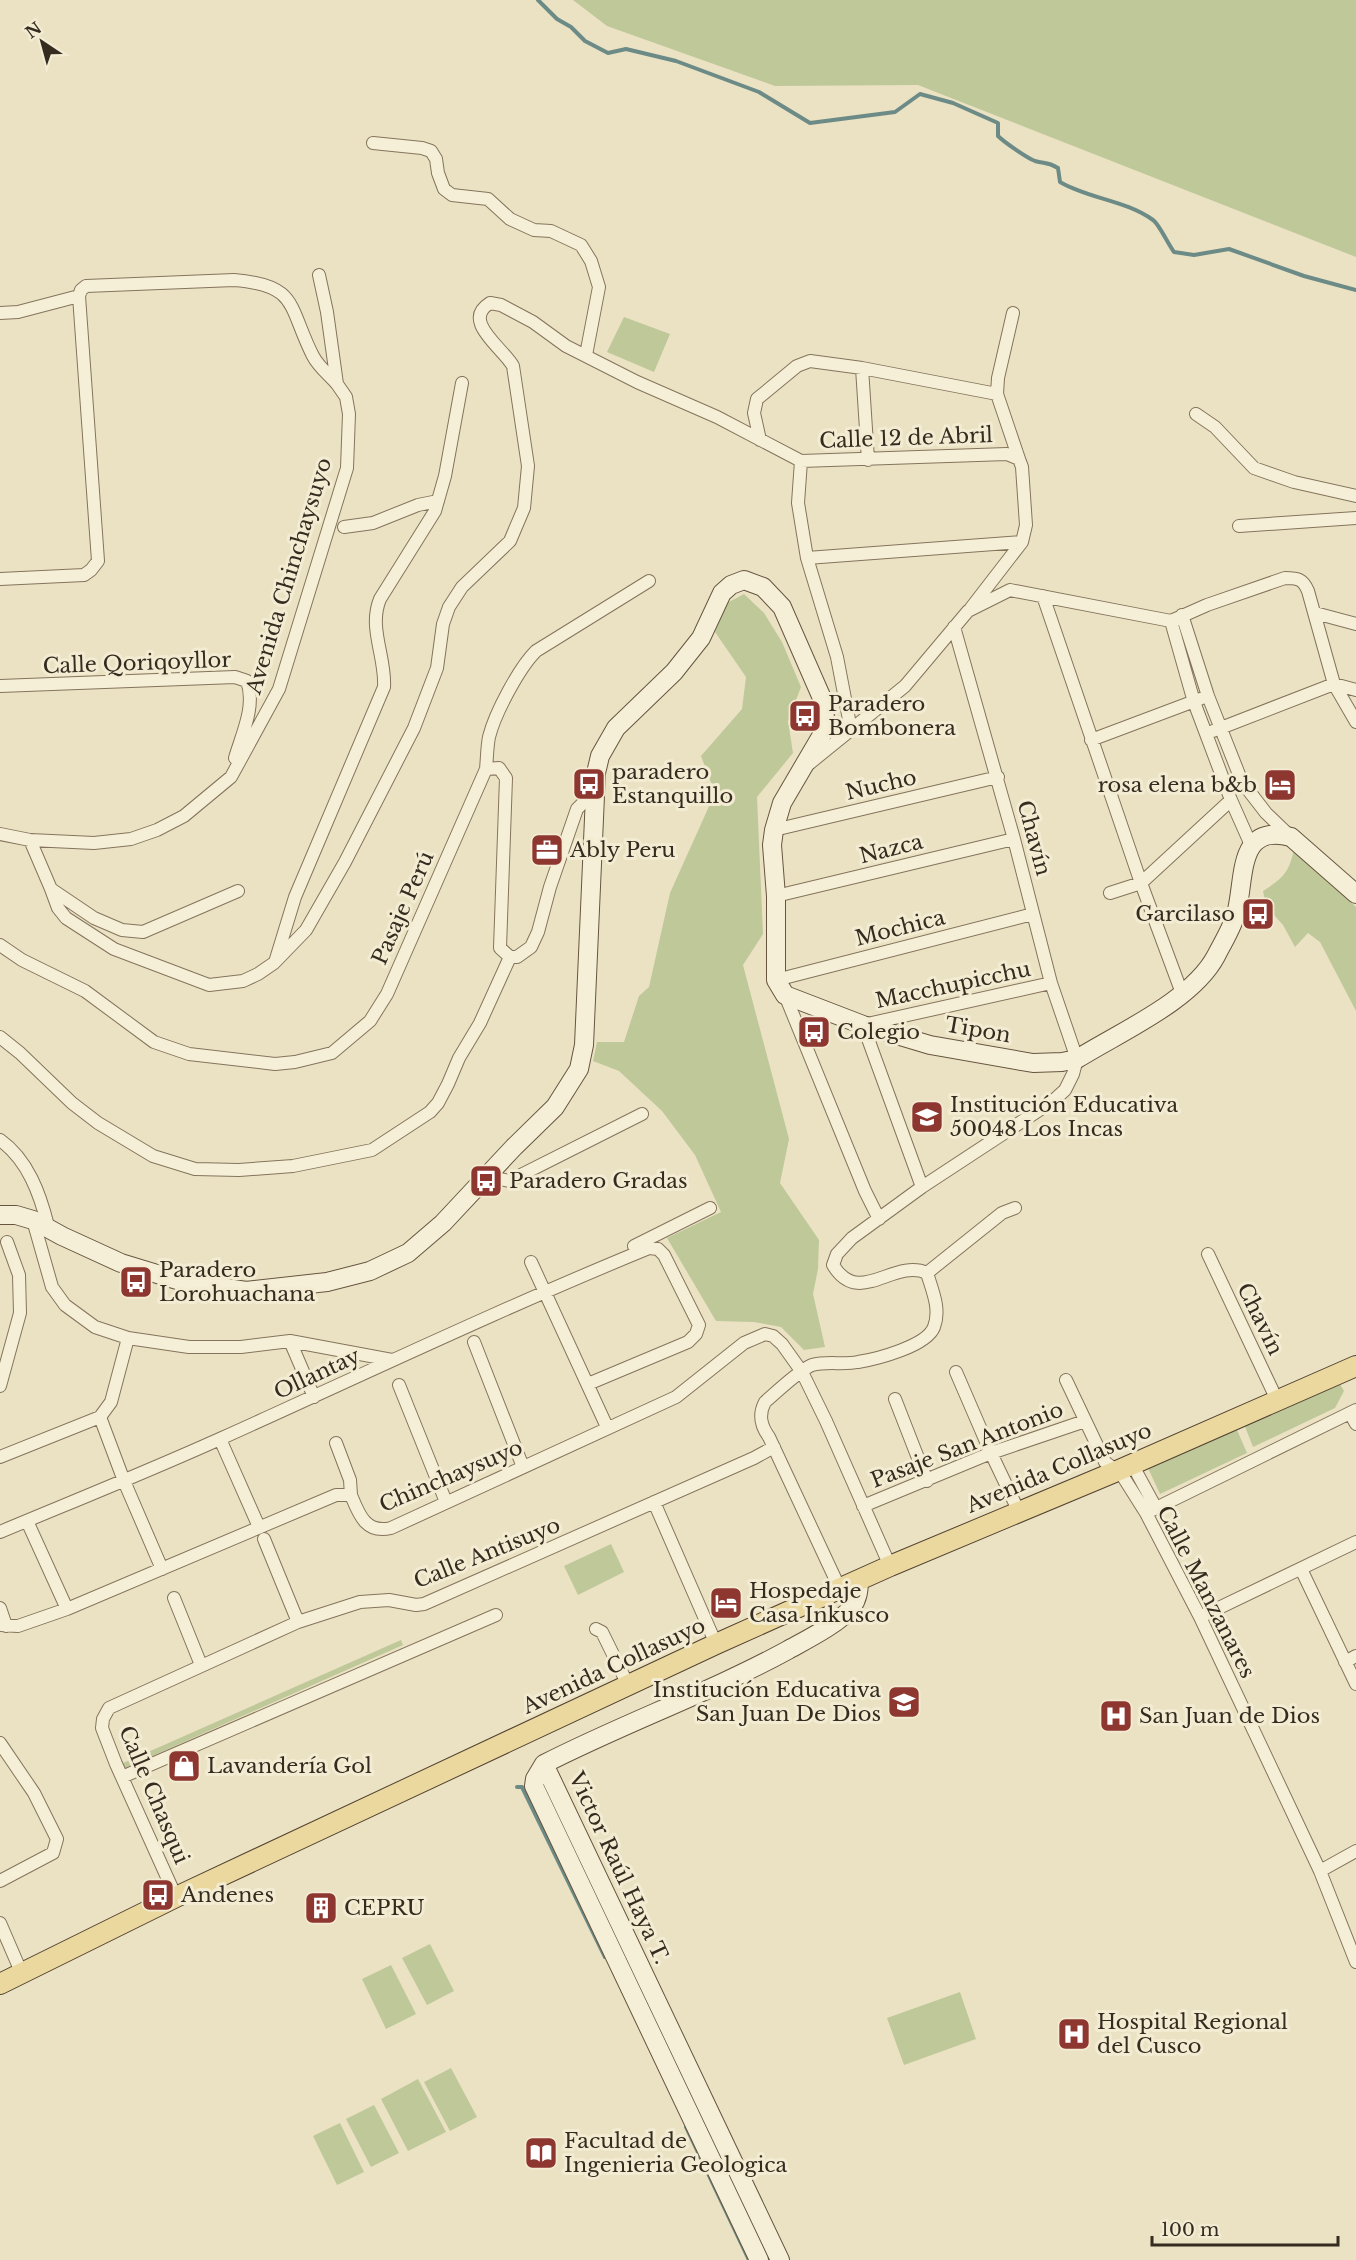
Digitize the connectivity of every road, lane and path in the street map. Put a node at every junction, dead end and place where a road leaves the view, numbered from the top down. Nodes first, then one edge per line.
1 (373, 143) dead end
2 (319, 275) dead end
3 (79, 296) junction
4 (0, 313) edge
5 (1013, 313) dead end
6 (586, 355) junction
7 (862, 368) junction
8 (462, 383) dead end
9 (337, 384) junction
10 (997, 394) junction
11 (1196, 414) dead end
12 (760, 440) junction
13 (1019, 459) junction
14 (868, 460) junction
15 (801, 461) junction
16 (1356, 496) edge
17 (438, 501) junction
18 (1356, 518) edge
19 (1239, 526) dead end
20 (344, 527) dead end
21 (1022, 542) junction
22 (807, 558) junction
23 (0, 579) edge
24 (649, 581) dead end
25 (1043, 596) junction
26 (968, 611) junction
27 (1315, 614) junction
28 (1182, 615) junction
29 (1171, 621) junction
30 (1356, 624) edge
31 (954, 627) junction
32 (1335, 684) junction
33 (0, 686) edge
34 (1356, 690) edge
35 (1208, 696) junction
36 (1194, 702) junction
37 (1356, 722) edge
38 (1220, 729) junction
39 (851, 730) junction
40 (1206, 734) junction
41 (1091, 740) junction
42 (486, 769) junction
43 (801, 770) junction
44 (231, 777) junction
45 (998, 777) junction
46 (1231, 800) junction
47 (595, 802) junction
48 (774, 830) junction
49 (0, 834) edge
50 (1291, 837) junction
51 (1014, 839) junction
52 (30, 840) junction
53 (1251, 845) junction
54 (1141, 883) junction
55 (51, 889) junction
56 (238, 891) dead end
57 (1110, 893) dead end
58 (1356, 894) edge
59 (776, 896) junction
60 (1033, 914) junction
61 (0, 945) edge
62 (510, 957) junction
63 (274, 963) junction
64 (1051, 983) junction
65 (781, 988) junction
66 (1183, 996) junction
67 (863, 1025) junction
68 (0, 1037) edge
69 (1077, 1059) junction
70 (642, 1114) dead end
71 (0, 1140) edge
72 (486, 1176) junction
73 (922, 1186) junction
74 (710, 1208) dead end
75 (1015, 1208) dead end
76 (0, 1215) edge
77 (879, 1219) junction
78 (40, 1223) junction
79 (7, 1242) dead end
80 (1208, 1254) dead end
81 (531, 1262) dead end
82 (927, 1273) junction
83 (545, 1291) junction
84 (128, 1338) junction
85 (290, 1341) junction
86 (474, 1342) dead end
87 (392, 1360) junction
88 (1356, 1366) edge
89 (802, 1372) junction
90 (956, 1372) dead end
91 (1066, 1380) dead end
92 (588, 1384) junction
93 (399, 1385) dead end
94 (0, 1386) edge
95 (314, 1397) junction
96 (895, 1399) dead end
97 (1277, 1400) junction
98 (1354, 1416) edge
99 (100, 1417) junction
100 (1085, 1421) junction
101 (608, 1427) junction
102 (220, 1439) junction
103 (336, 1443) dead end
104 (774, 1447) junction
105 (991, 1453) junction
106 (0, 1457) edge
107 (523, 1467) junction
108 (1124, 1467) junction
109 (124, 1481) junction
110 (927, 1481) junction
111 (351, 1496) junction
112 (446, 1502) junction
113 (654, 1502) junction
114 (863, 1506) junction
115 (1151, 1510) junction
116 (1019, 1512) junction
117 (27, 1521) junction
118 (0, 1532) edge
119 (261, 1533) junction
120 (1356, 1542) edge
121 (890, 1566) junction
122 (162, 1569) junction
123 (1301, 1569) junction
124 (849, 1585) junction
125 (174, 1598) dead end
126 (0, 1608) edge
127 (67, 1609) junction
128 (496, 1615) dead end
129 (1200, 1617) junction
130 (298, 1622) junction
131 (3, 1625) edge
132 (596, 1629) dead end
133 (716, 1644) junction
134 (1351, 1659) edge
135 (201, 1665) junction
136 (1356, 1684) edge
137 (629, 1687) junction
138 (110, 1708) joint
139 (0, 1743) edge
140 (544, 1764) junction
141 (122, 1777) junction
142 (1356, 1851) edge
143 (586, 1852) junction
144 (569, 1860) junction
145 (1320, 1870) junction
146 (0, 1881) edge
147 (176, 1897) junction
148 (0, 1923) edge
149 (1356, 1962) edge
150 (22, 1974) junction
151 (0, 1984) edge
152 (759, 2260) edge
153 (780, 2260) edge

1 - 6 street
2 - 9 street, Avenida Chinchaysuyo
3 - 4 street
3 - 9 street
3 - 23 street
5 - 10 street
6 - 12 street
6 - 63 street
7 - 10 street
7 - 12 street
7 - 14 street
8 - 17 street
9 - 44 street, Avenida Chinchaysuyo
10 - 13 street
11 - 16 street
12 - 15 street
13 - 14 street, Calle 12 de Abril
13 - 21 street, Calle 12 de Abril
14 - 15 street, Calle 12 de Abril
15 - 22 street
17 - 20 street
17 - 63 street
18 - 19 street
21 - 22 street
21 - 26 street
22 - 39 street
24 - 42 street, Pasaje Perú
25 - 26 street
25 - 29 street
25 - 41 street
26 - 31 street
27 - 28 street
27 - 30 street
27 - 32 street
28 - 29 street
28 - 35 street
29 - 36 street
31 - 39 street
31 - 45 street, Chavín
32 - 34 street
32 - 37 street
32 - 38 street
33 - 44 street, Calle Qoriqoyllor
35 - 36 street
35 - 38 street
36 - 40 street
36 - 41 street
38 - 40 street
38 - 50 street
39 - 43 street
40 - 46 street
41 - 54 street
42 - 61 street, Pasaje Perú
42 - 62 street
43 - 47 street
43 - 48 street
44 - 52 street, Avenida Chinchaysuyo
45 - 48 street, Nucho
45 - 51 street, Chavín
46 - 53 street
46 - 54 street
47 - 62 street
47 - 72 street
48 - 59 street
49 - 52 street, Avenida Chinchaysuyo
50 - 53 street
50 - 58 street
51 - 59 street, Nazca
51 - 60 street, Chavín
52 - 55 street
53 - 66 street, Tipon
54 - 57 street
54 - 66 street
55 - 56 street
55 - 63 street
59 - 65 street
60 - 64 street, Chavín
60 - 65 street, Mochica
62 - 68 street
64 - 67 street, Macchupicchu
64 - 69 street, Chavín
65 - 67 street, Tipon
65 - 77 street
66 - 69 street, Tipon
67 - 69 street, Tipon
67 - 73 street
69 - 73 street
70 - 72 street
71 - 78 street
72 - 78 street
73 - 77 street
74 - 83 street
75 - 82 street
76 - 78 street
77 - 82 street
78 - 84 street
79 - 94 street
80 - 97 street, Chavín
81 - 83 street
82 - 89 street
83 - 87 street, Ollantay
83 - 92 street
83 - 92 street, Ollantay
84 - 85 street
84 - 99 street
85 - 87 street
85 - 95 street
86 - 107 street
87 - 95 street, Ollantay
88 - 97 main road, Avenida Collasuyo
89 - 101 street, Chinchaysuyo
89 - 104 street
89 - 114 street
90 - 105 street
91 - 100 street, Calle Manzanares
92 - 101 street
93 - 112 street
95 - 102 street, Ollantay
96 - 110 street
97 - 108 main road, Avenida Collasuyo
98 - 115 street
99 - 106 street
99 - 109 street
100 - 105 street, Pasaje San Antonio
100 - 108 street, Calle Manzanares
101 - 107 street, Chinchaysuyo
102 - 109 street, Ollantay
102 - 119 street
103 - 111 street
104 - 113 street, Calle Antisuyo
104 - 124 street
105 - 110 street, Pasaje San Antonio
105 - 116 street
107 - 112 street, Chinchaysuyo
108 - 115 street, Calle Manzanares
108 - 116 main road, Avenida Collasuyo
109 - 117 street, Ollantay
109 - 122 street
110 - 114 street, Pasaje San Antonio
111 - 112 street, Chinchaysuyo
111 - 119 street, Chinchaysuyo
113 - 130 street, Calle Antisuyo
113 - 133 street
114 - 121 street
115 - 129 street, Calle Manzanares
116 - 121 main road, Avenida Collasuyo
117 - 118 street, Ollantay
117 - 127 street
119 - 122 street, Chinchaysuyo
119 - 130 street
120 - 123 street
121 - 124 main road, Avenida Collasuyo
122 - 127 street, Chinchaysuyo
123 - 129 street
123 - 134 street
124 - 133 main road, Avenida Collasuyo
124 - 140 street
125 - 135 street
126 - 131 street
127 - 131 street, Chinchaysuyo
128 - 141 street
129 - 145 street, Calle Manzanares
130 - 135 street, Calle Antisuyo
132 - 137 street
133 - 137 main road, Avenida Collasuyo
134 - 136 street
135 - 138 street, Calle Antisuyo
137 - 147 main road, Avenida Collasuyo
138 - 141 street, Calle Chasqui
139 - 146 street
140 - 143 street, Victor Raúl Haya T.
140 - 144 street, Victor Raúl Haya T.
141 - 147 street, Calle Chasqui
142 - 145 street
143 - 144 street
143 - 153 street, Victor Raúl Haya T.
144 - 152 street, Victor Raúl Haya T.
145 - 149 street, Calle Manzanares
147 - 150 main road, Avenida Collasuyo
148 - 150 street
150 - 151 main road, Avenida Collasuyo

